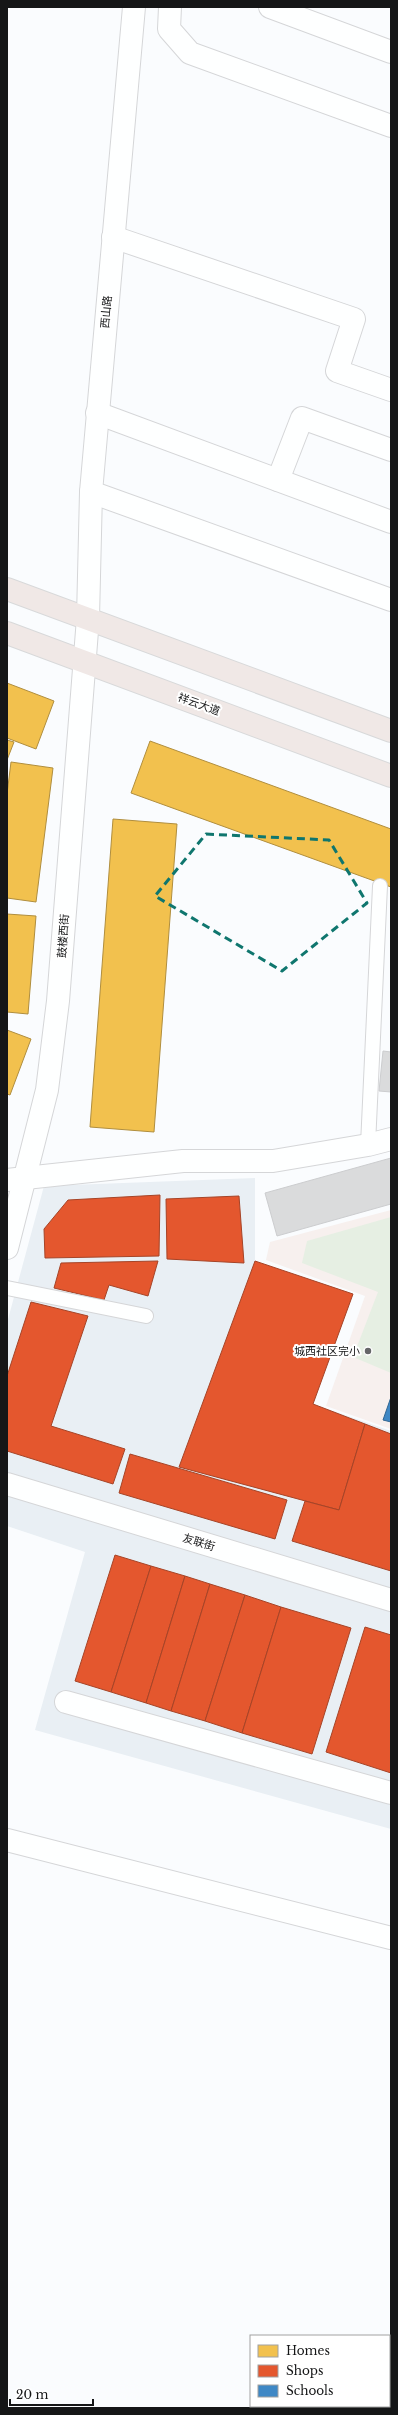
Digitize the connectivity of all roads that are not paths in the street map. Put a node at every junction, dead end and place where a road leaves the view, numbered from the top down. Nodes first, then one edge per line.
1 (134, 7) edge
2 (170, 7) edge
3 (270, 7) edge
4 (391, 52) edge
5 (391, 126) edge
6 (112, 237) junction
7 (391, 390) edge
8 (97, 413) junction
9 (391, 450) edge
10 (278, 480) junction
11 (91, 492) junction
12 (391, 522) edge
13 (7, 589) edge
14 (391, 600) edge
15 (88, 618) junction
16 (7, 633) edge
17 (84, 662) junction
18 (391, 731) edge
19 (391, 776) edge
20 (380, 886) dead end
21 (391, 1139) edge
22 (368, 1145) junction
23 (15, 1179) edge
24 (7, 1248) edge
25 (7, 1288) edge
26 (146, 1316) dead end
27 (7, 1484) edge
28 (391, 1600) edge
29 (66, 1702) dead end
30 (391, 1793) edge
31 (7, 1840) edge
32 (391, 1938) edge

1 - 6 street, 西山路
2 - 5 street
3 - 4 street
6 - 7 street
6 - 8 street, 西山路
8 - 10 street
8 - 11 street, 西山路
9 - 10 street
10 - 12 street
11 - 14 street
11 - 15 street, 西山路
13 - 15 highway
15 - 17 street, 鼓楼西街
15 - 18 highway
16 - 17 highway, 祥云大道
17 - 19 highway, 祥云大道
17 - 23 street, 鼓楼西街
20 - 22 lane
21 - 22 street
22 - 23 street
23 - 24 street, 鼓楼西街
25 - 26 lane
27 - 28 street, 友联街
29 - 30 street
31 - 32 street

